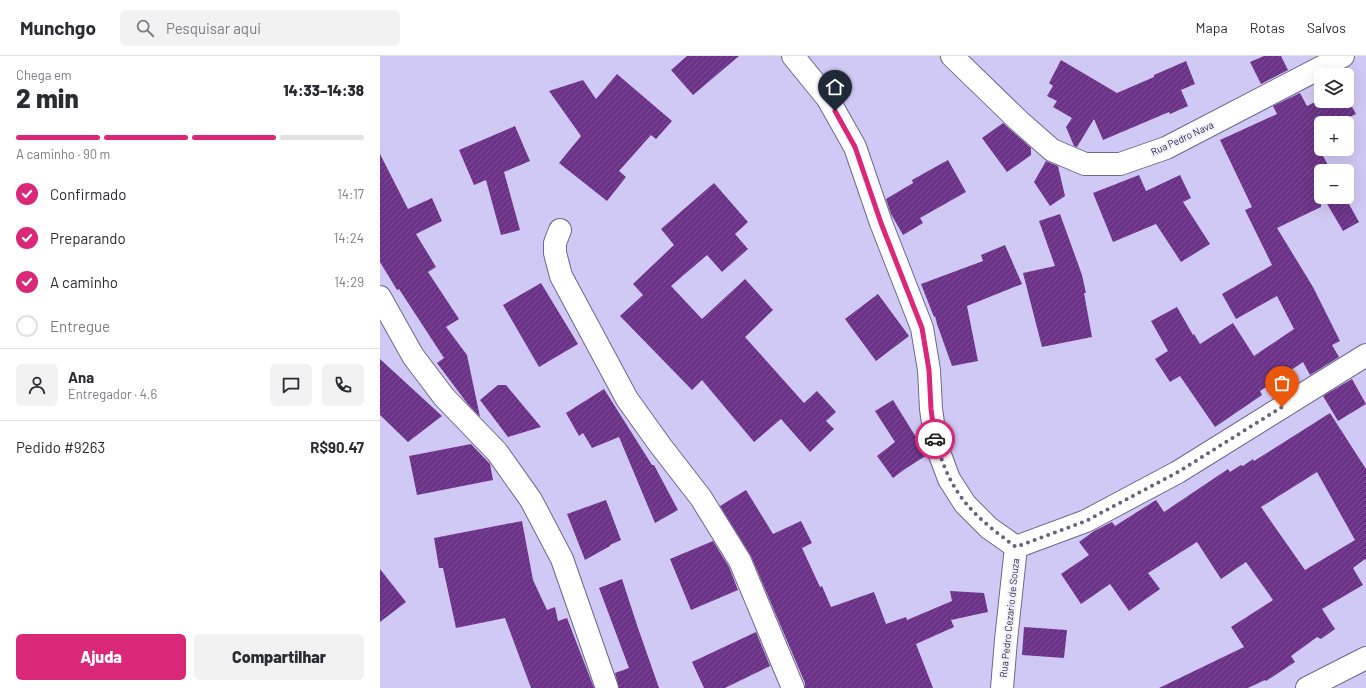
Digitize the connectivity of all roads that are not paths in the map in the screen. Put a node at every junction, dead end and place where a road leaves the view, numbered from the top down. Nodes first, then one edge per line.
1 (793, 56) edge
2 (952, 56) edge
3 (1343, 56) edge
4 (560, 230) dead end
5 (380, 297) edge
6 (1366, 355) edge
7 (1016, 547) junction
8 (1366, 658) edge
9 (607, 688) edge
10 (793, 688) edge
11 (1002, 688) edge
12 (1307, 688) edge

1 - 7 street
2 - 3 street, Rua Pedro Nava
4 - 10 street
5 - 9 street
6 - 7 street
7 - 11 street, Rua Pedro Cezario de Souza
8 - 12 street

